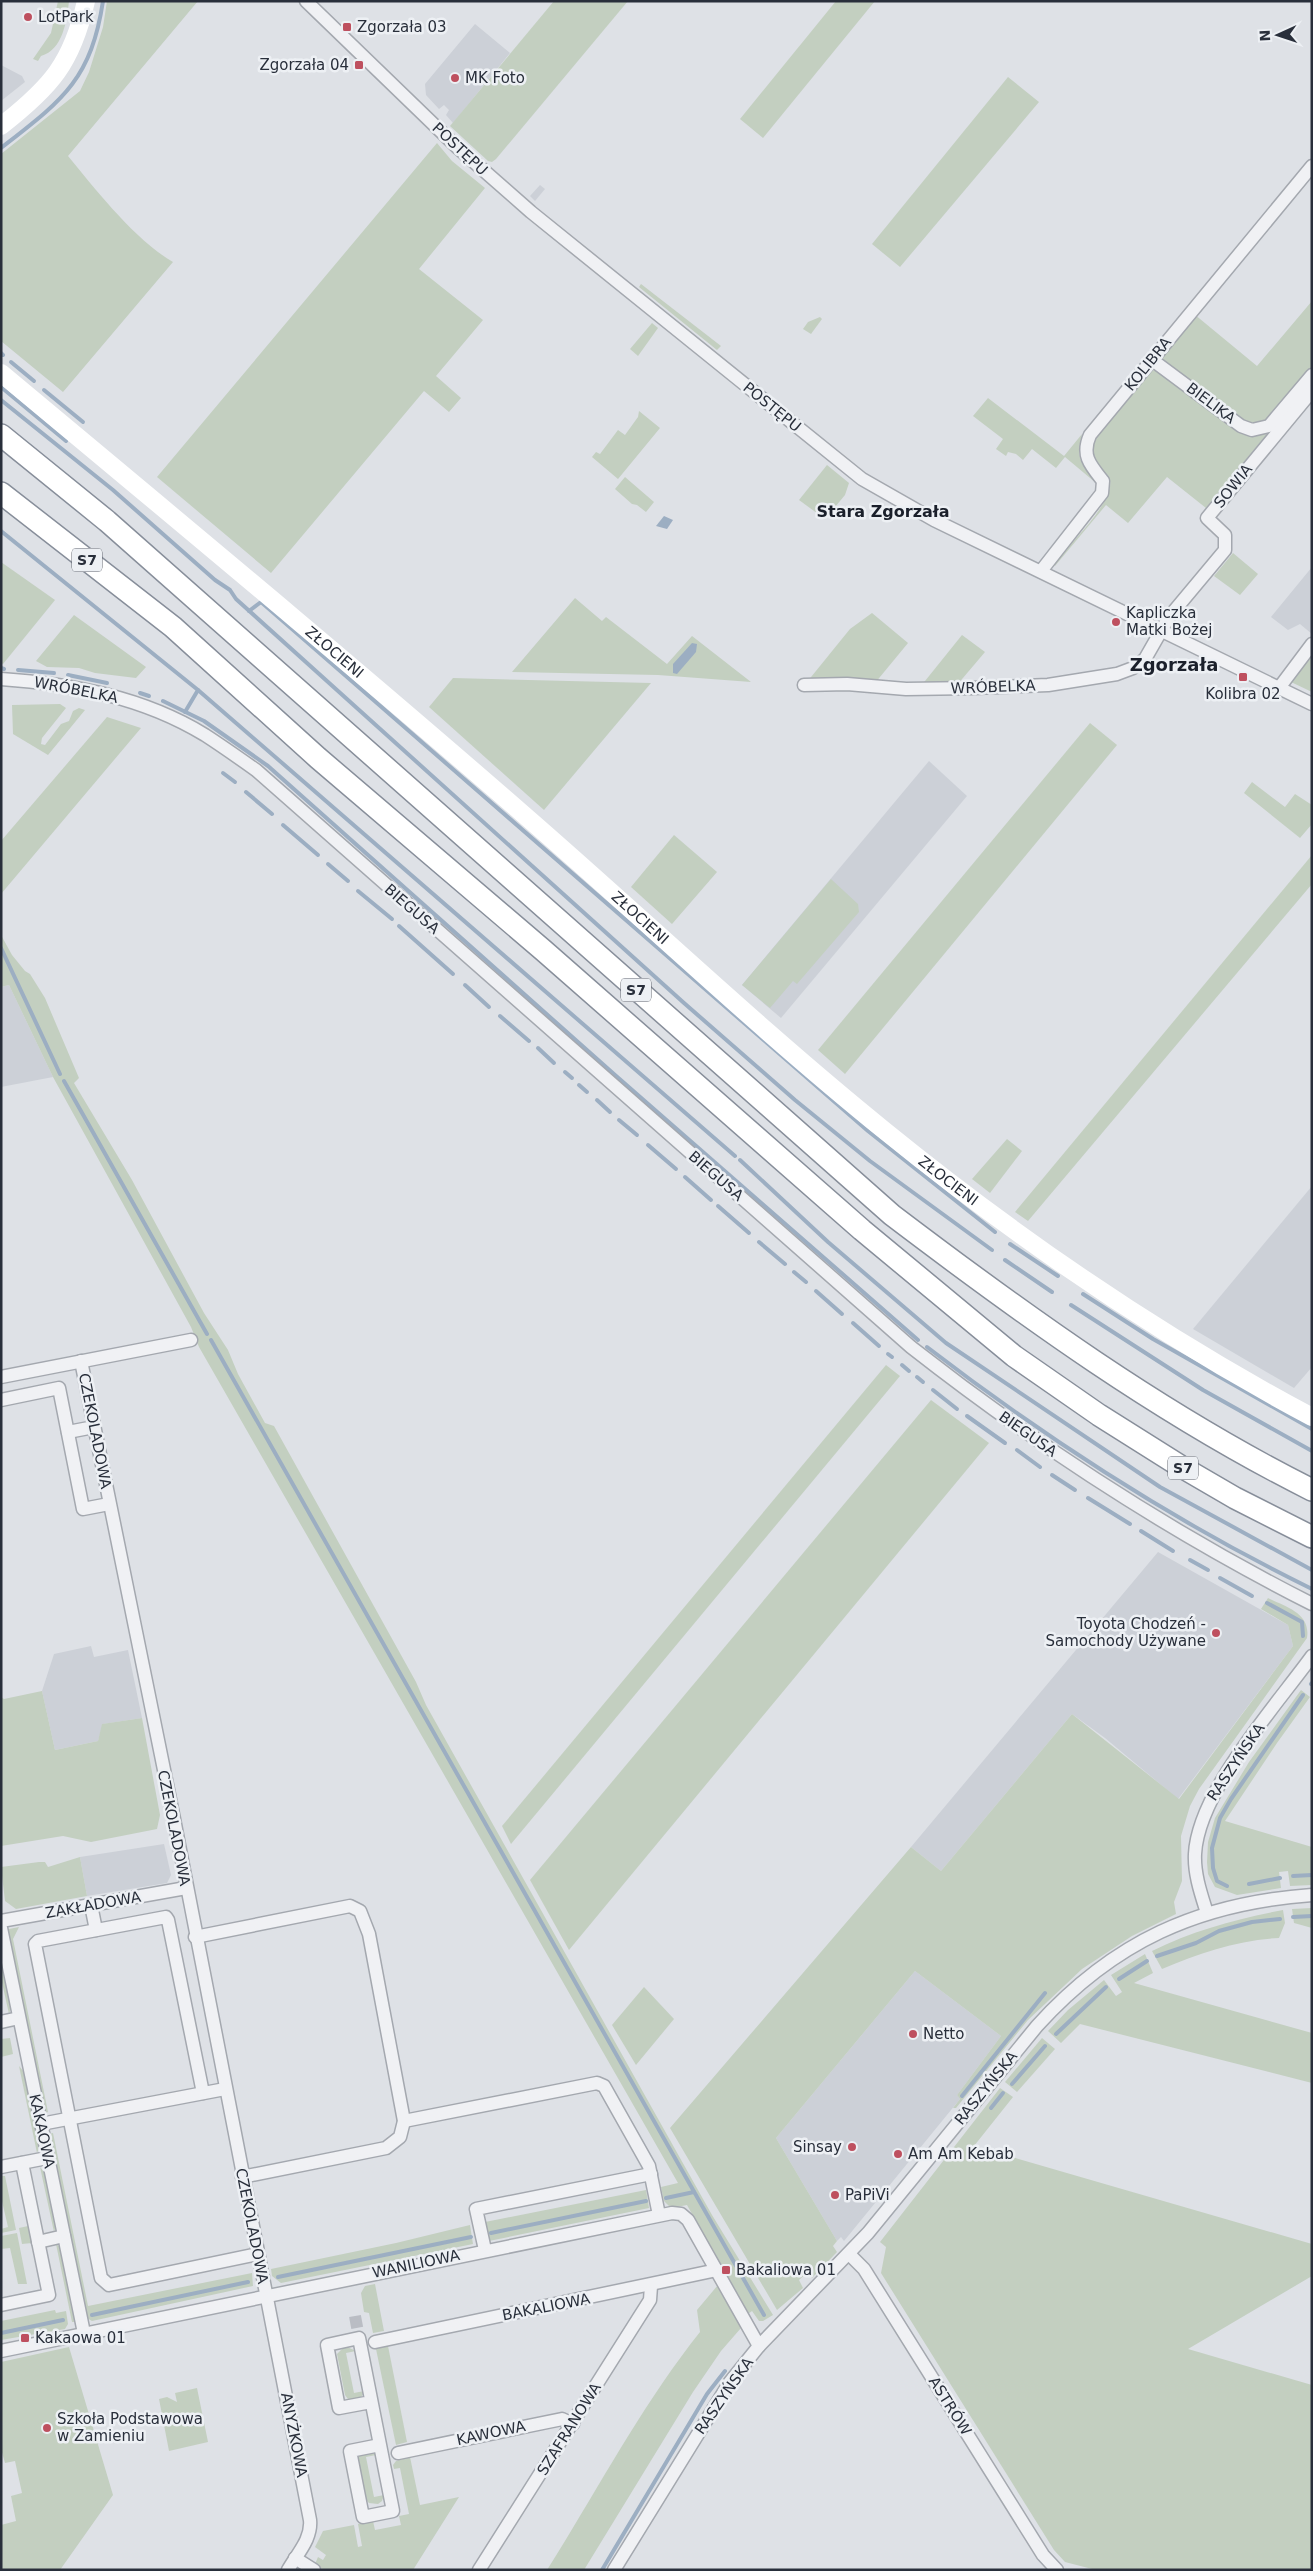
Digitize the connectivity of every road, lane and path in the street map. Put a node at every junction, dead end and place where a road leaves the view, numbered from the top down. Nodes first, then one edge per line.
1 (306, 1) edge
2 (85, 3) edge
3 (1, 126) edge
4 (1312, 166) edge
5 (1152, 359) junction
6 (1, 373) edge
7 (1312, 374) edge
8 (1312, 391) edge
9 (1, 435) edge
10 (1, 493) edge
11 (1041, 571) junction
12 (1161, 630) junction
13 (1312, 644) edge
14 (1, 679) edge
15 (804, 685) dead end
16 (1279, 688) junction
17 (1312, 704) edge
18 (150, 709) joint
19 (191, 1340) dead end
20 (81, 1361) junction
21 (1, 1376) edge
22 (1, 1400) edge
23 (1312, 1417) edge
24 (94, 1427) junction
25 (68, 1432) junction
26 (1312, 1490) edge
27 (109, 1504) junction
28 (1312, 1537) edge
29 (1312, 1604) edge
30 (1312, 1656) edge
31 (186, 1888) junction
32 (1312, 1895) edge
33 (92, 1905) junction
34 (1206, 1913) junction
35 (1, 1921) edge
36 (1, 1928) edge
37 (96, 1930) junction
38 (197, 1944) junction
39 (175, 1955) junction
40 (19, 2018) junction
41 (1, 2022) edge
42 (225, 2089) junction
43 (203, 2093) junction
44 (68, 2118) junction
45 (404, 2121) junction
46 (40, 2124) junction
47 (47, 2158) junction
48 (22, 2163) junction
49 (1, 2167) edge
50 (651, 2174) junction
51 (242, 2177) junction
52 (659, 2215) junction
53 (64, 2236) junction
54 (38, 2242) junction
55 (485, 2250) junction
56 (258, 2254) junction
57 (850, 2255) junction
58 (717, 2270) junction
59 (652, 2286) junction
60 (266, 2296) junction
61 (1, 2305) edge
62 (84, 2333) junction
63 (375, 2342) dead end
64 (759, 2346) junction
65 (1, 2350) edge
66 (371, 2402) junction
67 (573, 2424) junction
68 (380, 2445) junction
69 (403, 2452) dead end
70 (295, 2558) junction
71 (288, 2570) edge
72 (314, 2570) edge
73 (479, 2570) edge
74 (614, 2570) edge
75 (1056, 2570) edge

1 - 11 street, POSTĘPU
2 - 3 street
4 - 5 street, KOLIBRA
5 - 7 street, BIELIKA
5 - 11 street, KOLIBRA
6 - 23 street, ZŁOCIENI
8 - 12 street, SOWIA
9 - 26 highway, S7
10 - 28 highway, S7
11 - 12 street, POSTĘPU
12 - 15 street, WRÓBELKA
12 - 16 street, POSTĘPU
13 - 16 street
14 - 18 street, WRÓBELKA
16 - 17 street, POSTĘPU
18 - 29 street, BIEGUSA
19 - 20 street
20 - 21 street
20 - 24 street, CZEKOLADOWA
22 - 25 street
24 - 25 street
24 - 27 street, CZEKOLADOWA
25 - 27 street
27 - 31 street, CZEKOLADOWA
30 - 34 street, RASZYŃSKA
31 - 33 street, ZAKŁADOWA
31 - 38 street, CZEKOLADOWA
32 - 34 street
33 - 35 street, ZAKŁADOWA
33 - 37 street
34 - 57 street, RASZYŃSKA
36 - 40 street, KAKAOWA
37 - 39 street
37 - 44 street
38 - 39 street
38 - 42 street, CZEKOLADOWA
38 - 45 street
39 - 43 street
40 - 41 street
40 - 46 street, KAKAOWA
42 - 43 street
42 - 51 street, CZEKOLADOWA
43 - 44 street
44 - 46 street
44 - 56 street
45 - 50 street
45 - 51 street
46 - 47 street, KAKAOWA
47 - 48 street
47 - 53 street, KAKAOWA
48 - 49 street
48 - 54 street
50 - 52 street
50 - 55 street
51 - 56 street, CZEKOLADOWA
52 - 55 street, WANILIOWA
52 - 58 street, WANILIOWA
53 - 54 street
53 - 62 street, KAKAOWA
54 - 61 street
55 - 60 street, WANILIOWA
56 - 60 street, CZEKOLADOWA
57 - 64 street, RASZYŃSKA
57 - 75 street, ASTRÓW
58 - 59 street, BAKALIOWA
58 - 64 street, WANILIOWA
59 - 63 street, BAKALIOWA
59 - 67 street, SZAFRANOWA
60 - 62 street, WANILIOWA
60 - 70 street, ANYŻKOWA
62 - 65 street, WANILIOWA
64 - 74 street, RASZYŃSKA
66 - 66 street
66 - 68 street
67 - 69 street, KAWOWA
67 - 73 street, SZAFRANOWA
68 - 68 street
70 - 71 street, ANYŻKOWA
70 - 72 street

